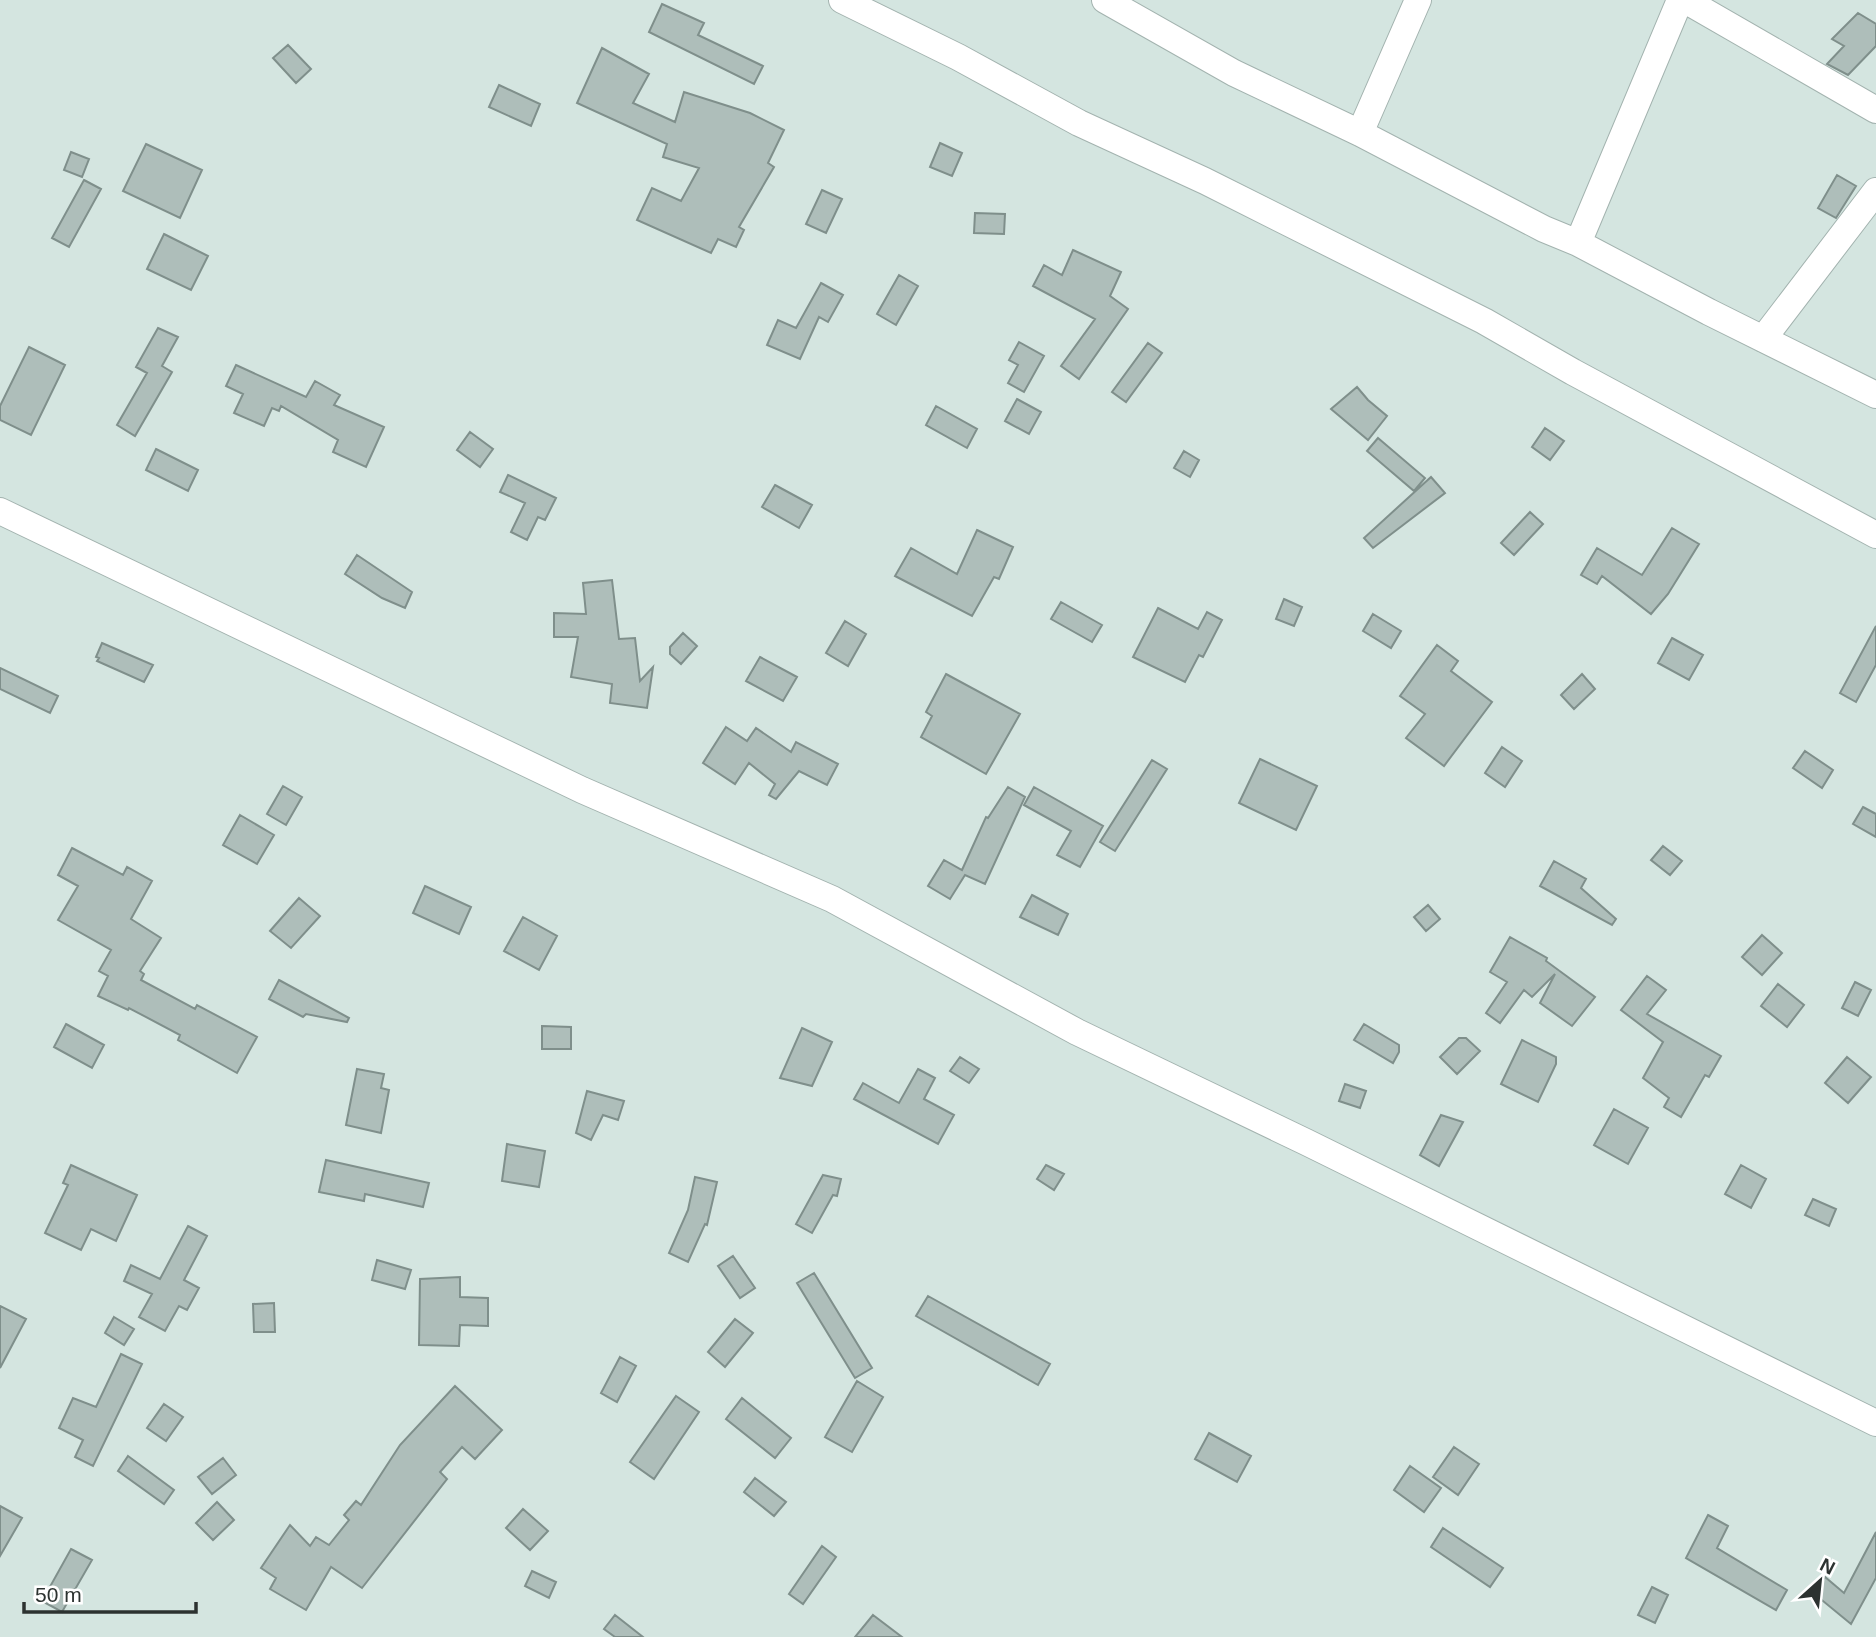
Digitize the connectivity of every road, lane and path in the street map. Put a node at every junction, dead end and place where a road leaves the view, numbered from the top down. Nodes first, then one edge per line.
1 (842, 0) edge
2 (1105, 0) edge
3 (1418, 0) edge
4 (1683, 0) edge
5 (1140, 9) edge
6 (1876, 110) edge
7 (1360, 133) junction
8 (1876, 191) edge
9 (1578, 243) junction
10 (1763, 339) junction
11 (1876, 395) edge
12 (0, 511) edge
13 (1876, 535) edge
14 (1876, 1423) edge

1 - 13 street
2 - 5 street
3 - 7 street
4 - 6 street
4 - 9 street
5 - 7 street
7 - 9 street
8 - 10 street
9 - 10 street
10 - 11 street
12 - 14 street

